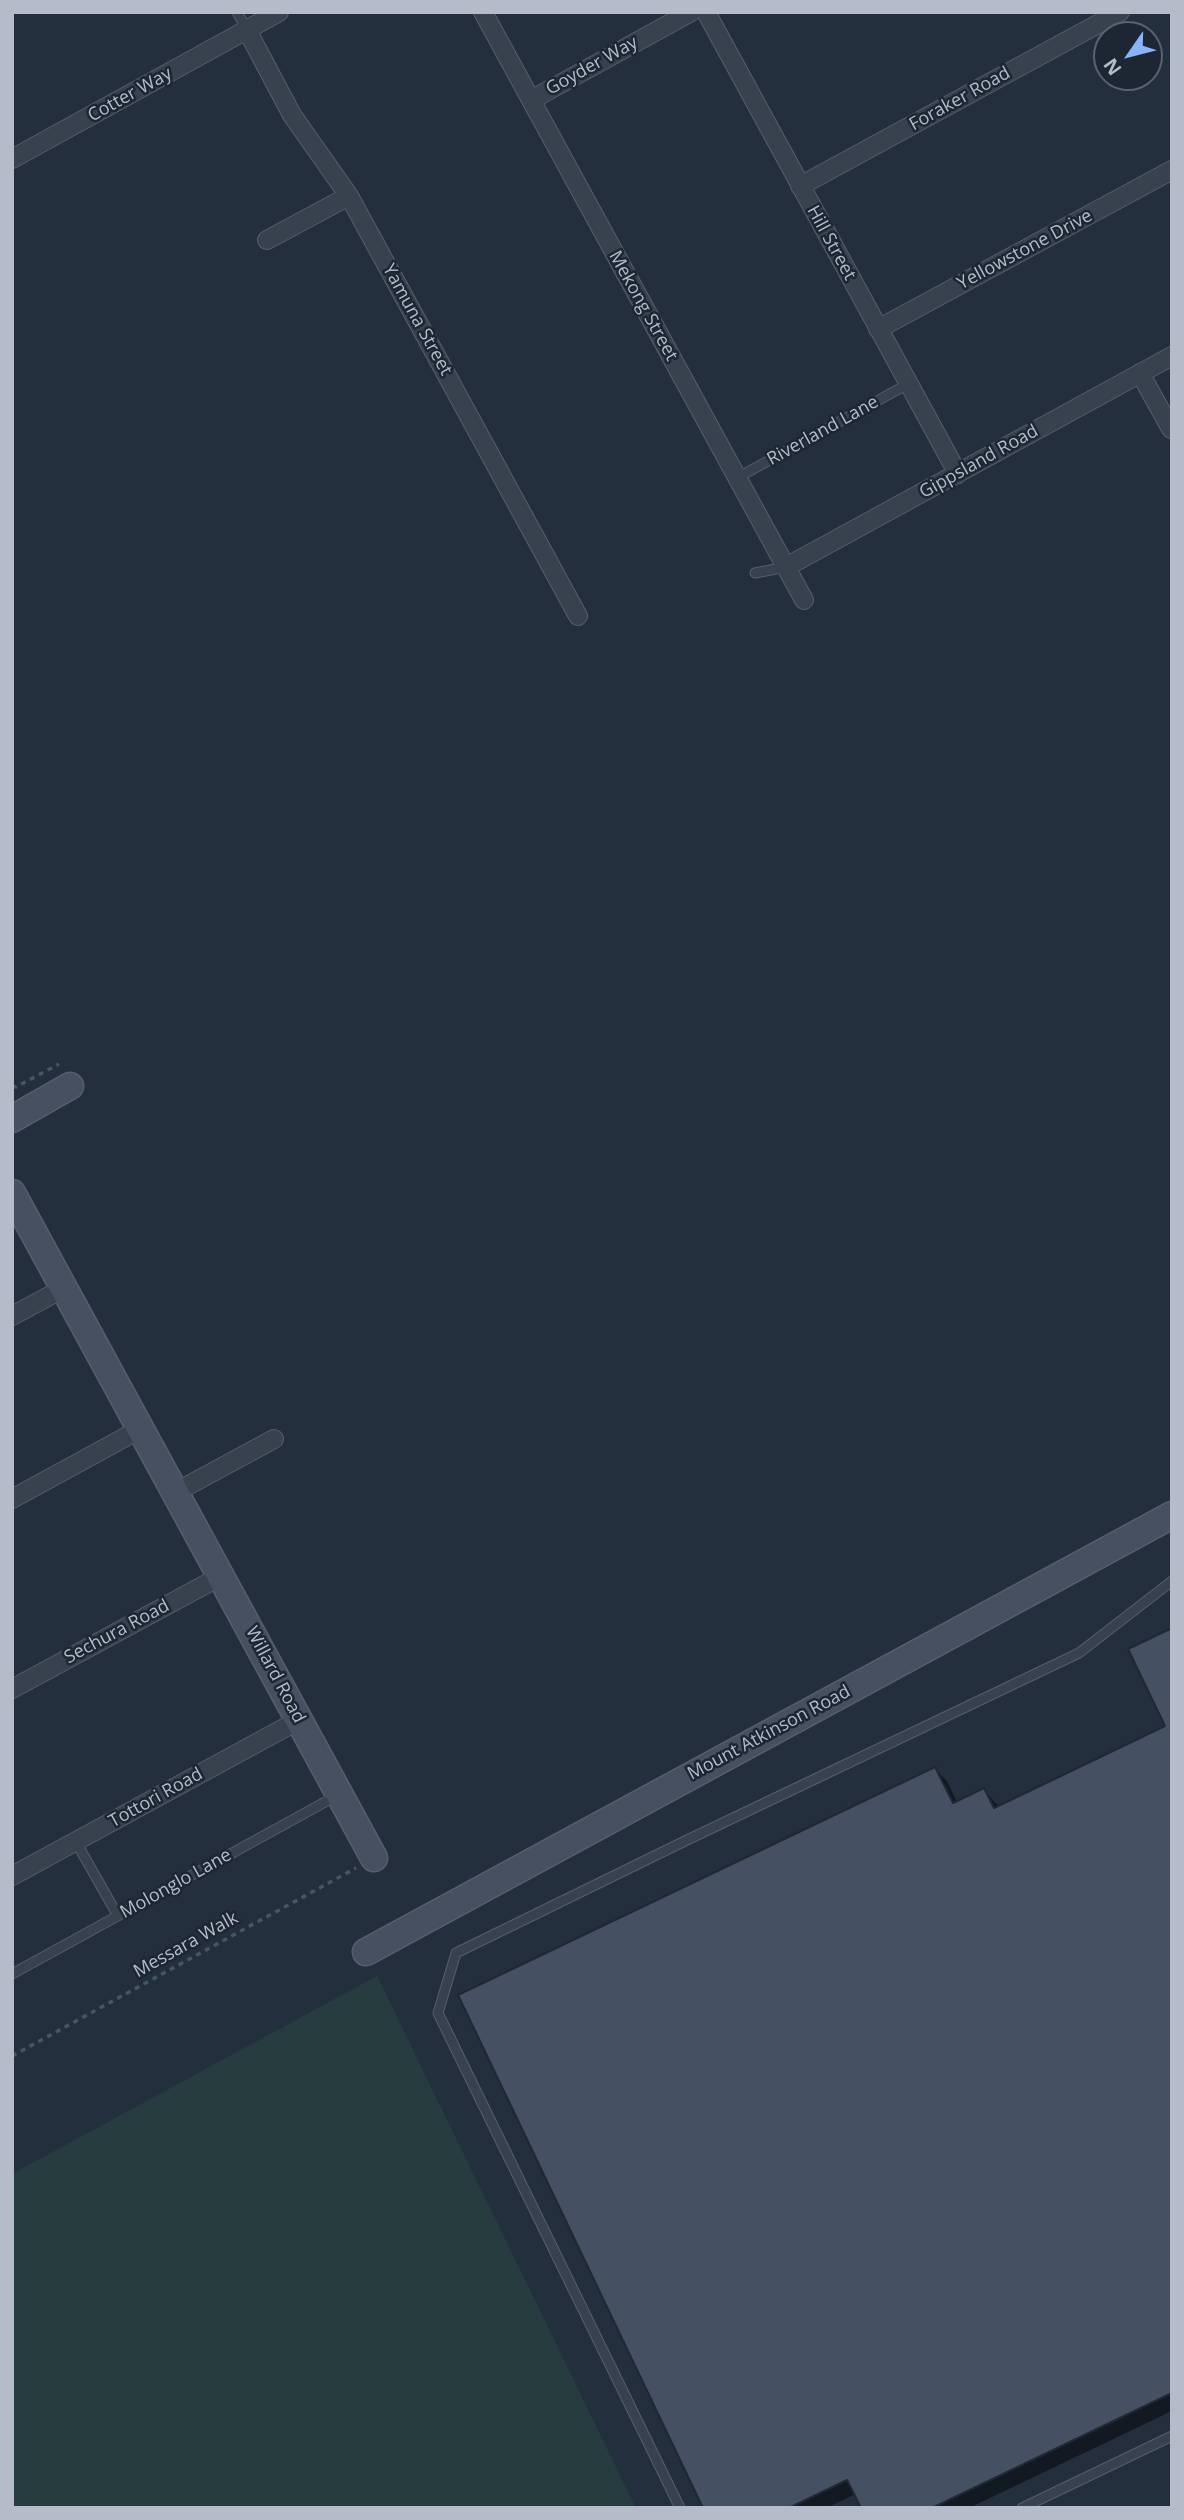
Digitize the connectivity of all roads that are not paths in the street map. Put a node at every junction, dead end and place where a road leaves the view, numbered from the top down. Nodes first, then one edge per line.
1 (237, 12) edge
2 (279, 12) edge
3 (483, 12) edge
4 (691, 12) edge
5 (706, 12) edge
6 (1120, 12) edge
7 (247, 30) junction
8 (531, 100) junction
9 (12, 159) edge
10 (1172, 170) edge
11 (800, 186) junction
12 (349, 196) junction
13 (267, 240) dead end
14 (878, 329) junction
15 (1172, 356) edge
16 (1140, 373) junction
17 (908, 384) junction
18 (1171, 429) edge
19 (958, 474) junction
20 (737, 478) junction
21 (786, 566) junction
22 (755, 573) dead end
23 (804, 600) dead end
24 (578, 616) dead end
25 (65, 1075) road end
26 (12, 1119) edge
27 (12, 1193) edge
28 (64, 1288) junction
29 (12, 1316) edge
30 (142, 1428) junction
31 (274, 1439) dead end
32 (176, 1492) junction
33 (12, 1499) edge
34 (1172, 1515) edge
35 (221, 1576) junction
36 (1172, 1581) edge
37 (12, 1689) edge
38 (299, 1720) junction
39 (339, 1794) junction
40 (76, 1842) junction
41 (373, 1858) road end
42 (12, 1876) edge
43 (118, 1916) junction
44 (366, 1952) dead end
45 (12, 1974) edge
46 (1172, 2436) edge
47 (680, 2508) edge
48 (1022, 2508) edge

1 - 7 lane
2 - 7 street, Cotter Way
3 - 8 street, Mekong Street
4 - 8 street, Goyder Way
5 - 11 street, Hill Street
6 - 11 street, Foraker Road
7 - 9 street, Cotter Way
7 - 12 street, Yamuna Street
8 - 20 street, Mekong Street
10 - 14 street, Yellowstone Drive
11 - 14 street, Hill Street
12 - 13 street
12 - 24 street, Yamuna Street
14 - 17 street, Hill Street
15 - 16 street, Gippsland Road
16 - 18 street
16 - 19 street, Gippsland Road
17 - 19 street, Hill Street
17 - 20 lane, Riverland Lane
19 - 21 street, Gippsland Road
20 - 21 street, Mekong Street
21 - 22 lane
21 - 23 street, Mekong Street
25 - 26 street
27 - 28 street, Willard Road
28 - 29 street
28 - 30 street, Willard Road
30 - 32 street, Willard Road
30 - 33 street
31 - 32 street
32 - 35 street, Willard Road
34 - 44 street, Mount Atkinson Road
35 - 37 street, Sechura Road
35 - 38 street, Willard Road
36 - 47 lane
38 - 39 street, Willard Road
38 - 40 street, Tottori Road
39 - 41 street, Willard Road
39 - 43 lane, Molonglo Lane
40 - 42 street, Tottori Road
40 - 43 lane
43 - 45 lane, Molonglo Lane
46 - 48 lane

